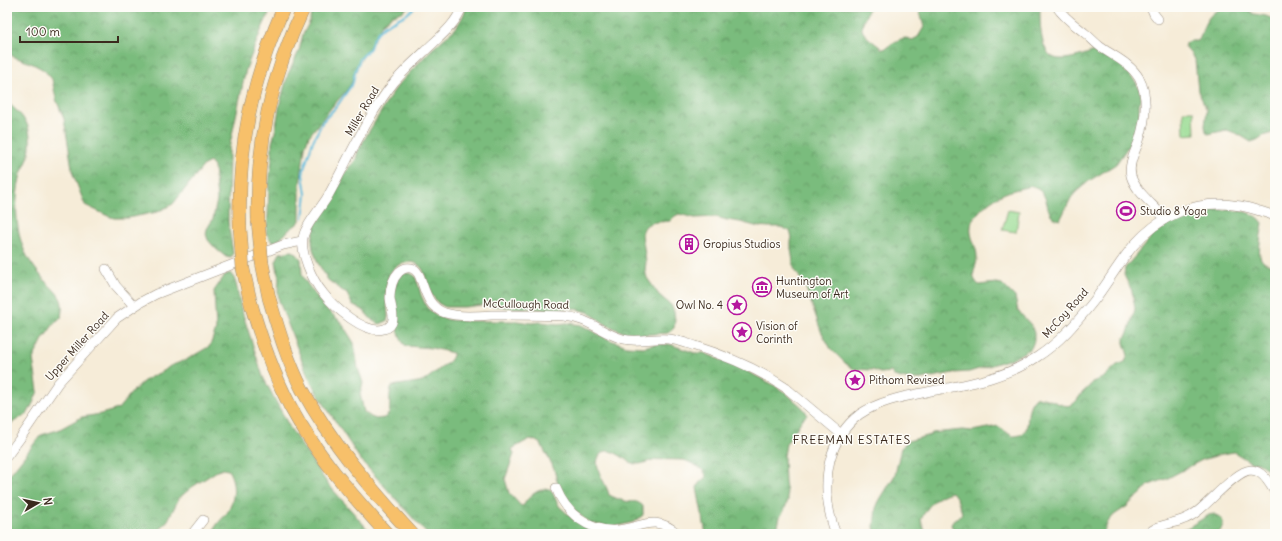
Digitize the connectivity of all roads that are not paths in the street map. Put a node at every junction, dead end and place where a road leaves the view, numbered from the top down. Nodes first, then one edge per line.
1 (284, 7) edge
2 (304, 7) edge
3 (462, 7) edge
4 (1056, 7) edge
5 (1151, 7) edge
6 (1158, 19) dead end
7 (1275, 216) edge
8 (1165, 219) junction
9 (302, 241) junction
10 (106, 269) dead end
11 (134, 306) junction
12 (841, 434) junction
13 (7, 456) edge
14 (556, 488) dead end
15 (1275, 492) edge
16 (203, 520) dead end
17 (835, 533) edge
18 (192, 534) edge
19 (387, 534) edge
20 (412, 534) edge
21 (678, 534) edge
22 (1148, 534) edge

1 - 19 highway, bridge
2 - 20 highway, bridge
3 - 9 street, Miller Road
4 - 8 street
5 - 6 street
7 - 8 street, McCoy Road
8 - 12 street, McCoy Road
9 - 11 street, Upper Miller Road
9 - 12 street, McCullough Road
10 - 11 street
11 - 13 street, Upper Miller Road
12 - 17 street, McCoy Road
14 - 21 street
15 - 22 street
16 - 18 street

